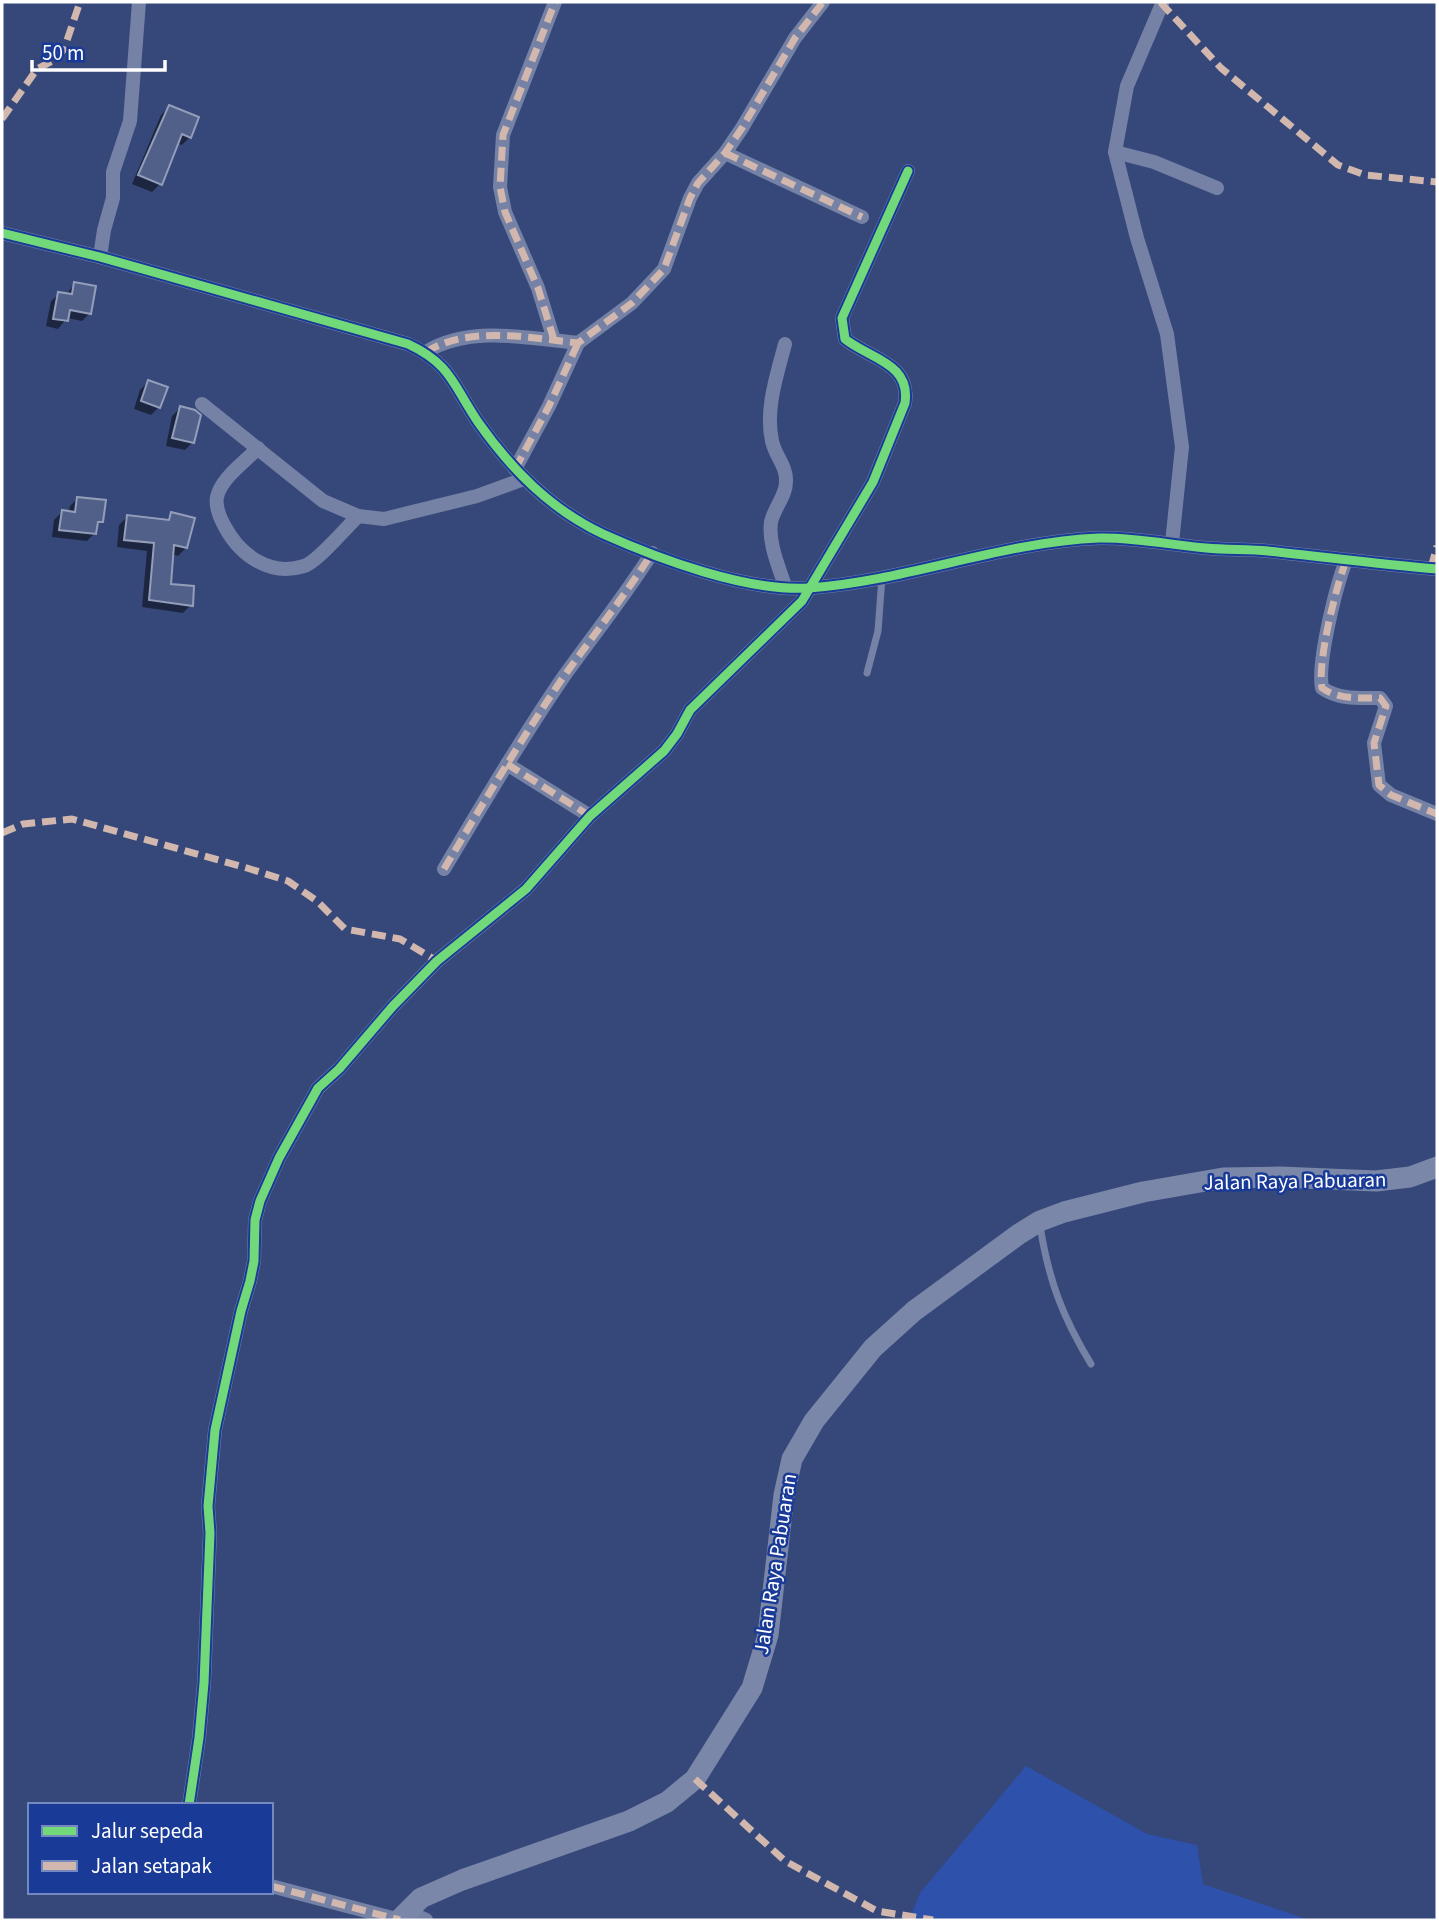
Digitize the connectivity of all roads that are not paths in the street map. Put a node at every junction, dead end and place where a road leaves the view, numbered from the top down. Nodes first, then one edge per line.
1 (139, 2) edge
2 (555, 2) edge
3 (823, 2) edge
4 (1162, 4) dead end
5 (1115, 152) junction
6 (725, 153) junction
7 (908, 171) dead end
8 (1217, 188) dead end
9 (862, 217) dead end
10 (2, 233) edge
11 (100, 257) junction
12 (554, 340) junction
13 (578, 343) junction
14 (785, 344) dead end
15 (426, 352) junction
16 (202, 404) dead end
17 (258, 448) junction
18 (519, 474) junction
19 (358, 516) junction
20 (1172, 543) junction
21 (652, 553) junction
22 (1346, 561) junction
23 (1437, 569) edge
24 (883, 577) junction
25 (785, 586) junction
26 (808, 588) junction
27 (867, 673) dead end
28 (507, 764) junction
29 (1437, 814) edge
30 (590, 816) junction
31 (444, 869) dead end
32 (1437, 1167) edge
33 (1040, 1221) junction
34 (1091, 1364) dead end
35 (189, 1803) edge
36 (273, 1886) edge
37 (402, 1917) edge
38 (426, 1920) edge

1 - 11 street
2 - 12 street
3 - 6 street
4 - 5 street
5 - 8 street
5 - 20 street
6 - 9 street
6 - 13 street
7 - 26 street
10 - 11 street
11 - 15 street
12 - 13 street
12 - 15 street
13 - 18 street
14 - 25 street
15 - 18 street
16 - 17 street
17 - 19 street
17 - 19 street
18 - 19 street
18 - 21 street
20 - 22 street
20 - 24 street
21 - 25 street
21 - 28 street
22 - 23 street
22 - 29 street
24 - 26 street
24 - 27 lane
25 - 26 street
26 - 30 street
28 - 30 street
28 - 31 street
30 - 35 street
32 - 33 street, Jalan Raya Pabuaran
33 - 34 lane
33 - 37 street, Jalan Raya Pabuaran
36 - 37 street
37 - 38 street

